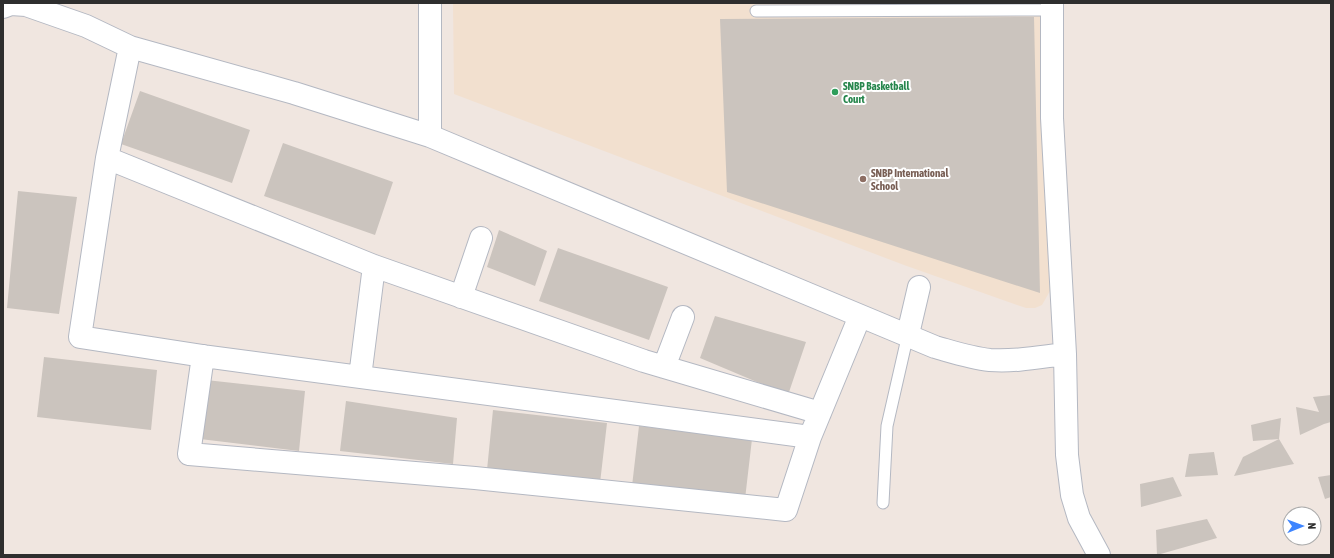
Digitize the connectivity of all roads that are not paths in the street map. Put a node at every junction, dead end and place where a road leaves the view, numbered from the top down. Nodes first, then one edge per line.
1 (430, 3) edge
2 (1052, 6) edge
3 (3, 7) edge
4 (756, 11) dead end
5 (130, 47) junction
6 (430, 136) junction
7 (107, 158) junction
8 (481, 238) dead end
9 (374, 266) junction
10 (919, 287) dead end
11 (461, 297) junction
12 (860, 316) junction
13 (683, 317) dead end
14 (908, 334) junction
15 (1065, 354) junction
16 (203, 356) junction
17 (664, 367) junction
18 (360, 376) junction
19 (820, 413) junction
20 (810, 437) junction
21 (883, 503) dead end
22 (1099, 555) edge

1 - 6 street
2 - 4 lane
2 - 15 street
3 - 5 street
5 - 6 street
5 - 7 street
6 - 12 street
7 - 9 street
7 - 16 street
8 - 11 street
9 - 11 street
9 - 18 street
10 - 14 street
11 - 17 street
12 - 14 street
12 - 19 street
13 - 17 street
14 - 15 street
14 - 21 lane
15 - 22 street
16 - 18 street
16 - 20 street
17 - 19 street
18 - 20 street
19 - 20 street

